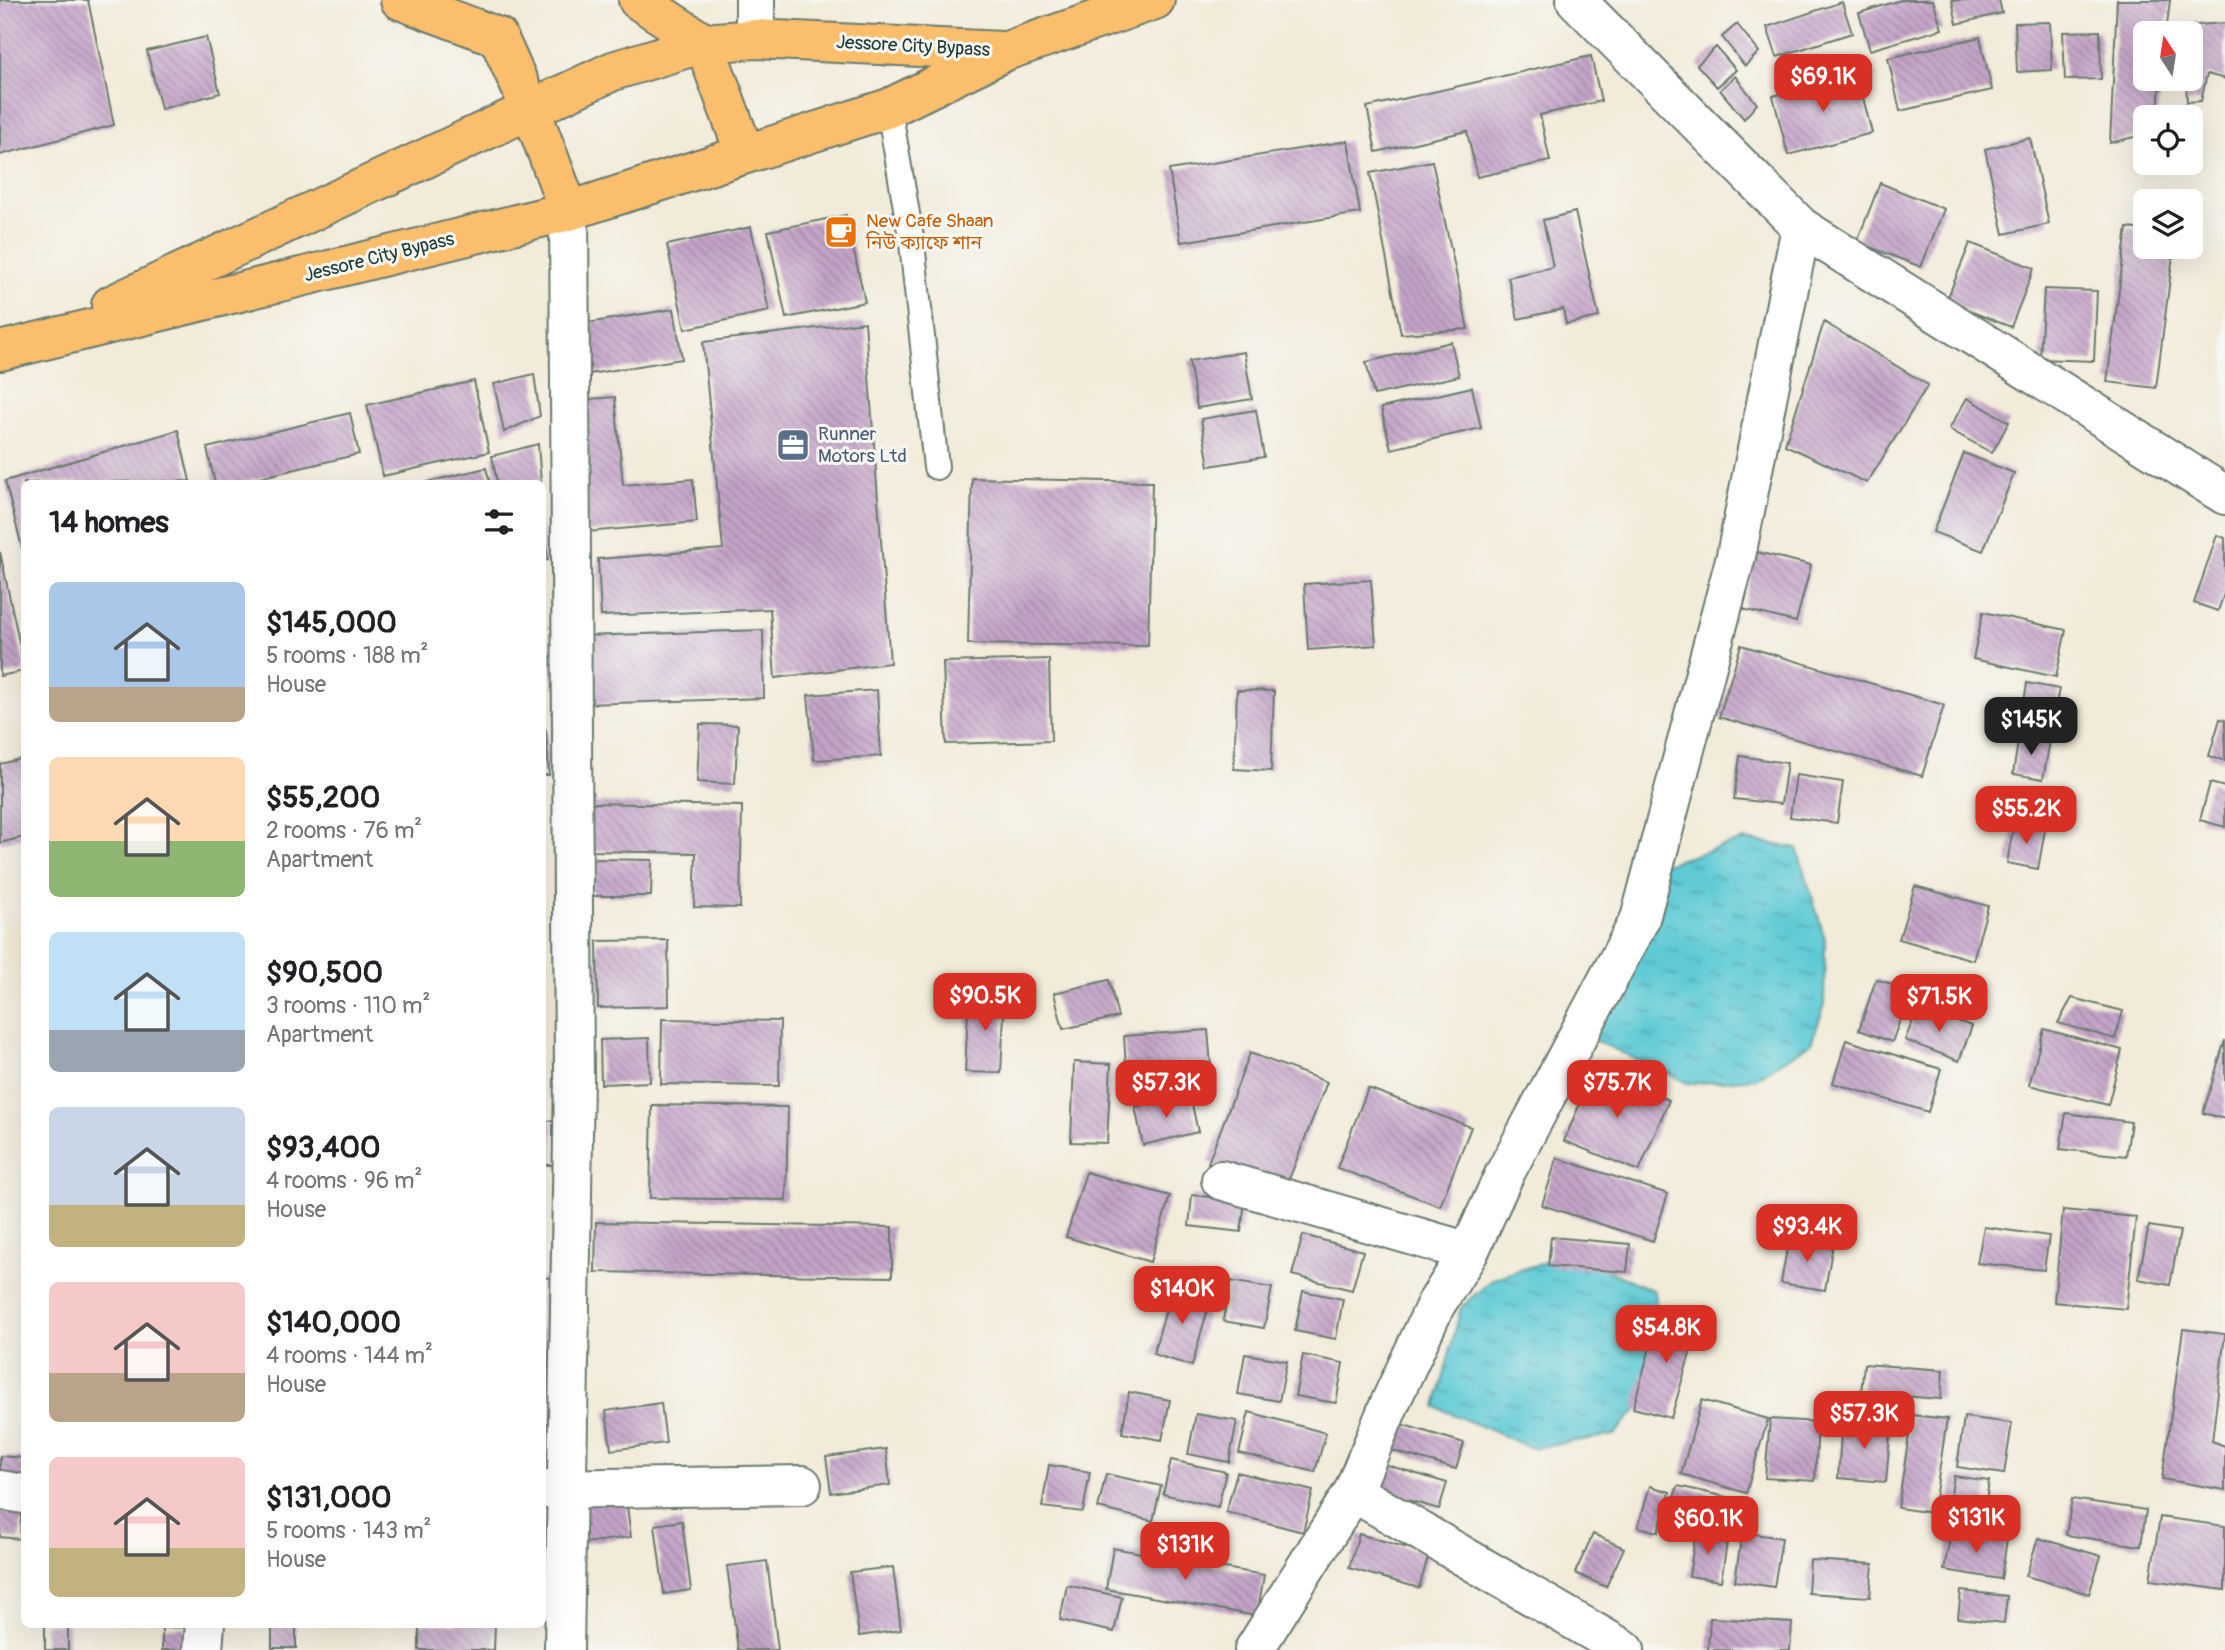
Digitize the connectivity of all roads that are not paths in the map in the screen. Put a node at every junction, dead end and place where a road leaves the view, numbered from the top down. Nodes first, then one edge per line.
1 (400, 0) edge
2 (638, 0) edge
3 (755, 0) edge
4 (1155, 0) edge
5 (1576, 0) edge
6 (755, 39) junction
7 (704, 43) junction
8 (1006, 51) junction
9 (889, 108) junction
10 (531, 110) junction
11 (745, 154) junction
12 (569, 211) junction
13 (1801, 227) junction
14 (16, 346) edge
15 (936, 467) dead end
16 (2225, 495) edge
17 (1221, 1180) dead end
18 (1469, 1252) junction
19 (802, 1485) dead end
20 (554, 1488) edge
21 (0, 1490) edge
22 (1353, 1492) junction
23 (21, 1494) edge
24 (205, 1628) edge
25 (203, 1650) edge
26 (564, 1650) edge
27 (1254, 1650) edge
28 (1625, 1650) edge

1 - 10 highway
2 - 7 highway
3 - 6 street
4 - 8 highway
5 - 13 street
6 - 7 highway, Jessore City Bypass
6 - 8 highway, Jessore City Bypass
7 - 10 highway, Jessore City Bypass
7 - 11 highway
8 - 9 highway, Jessore City Bypass
9 - 11 highway, Jessore City Bypass
9 - 15 lane
10 - 12 highway
10 - 14 highway, Jessore City Bypass
11 - 12 highway, Jessore City Bypass
12 - 14 highway, Jessore City Bypass
12 - 20 street
13 - 16 street
13 - 18 street
17 - 18 street
18 - 22 street
19 - 20 street
20 - 26 street
21 - 23 street
22 - 27 street
22 - 28 street
24 - 25 street

